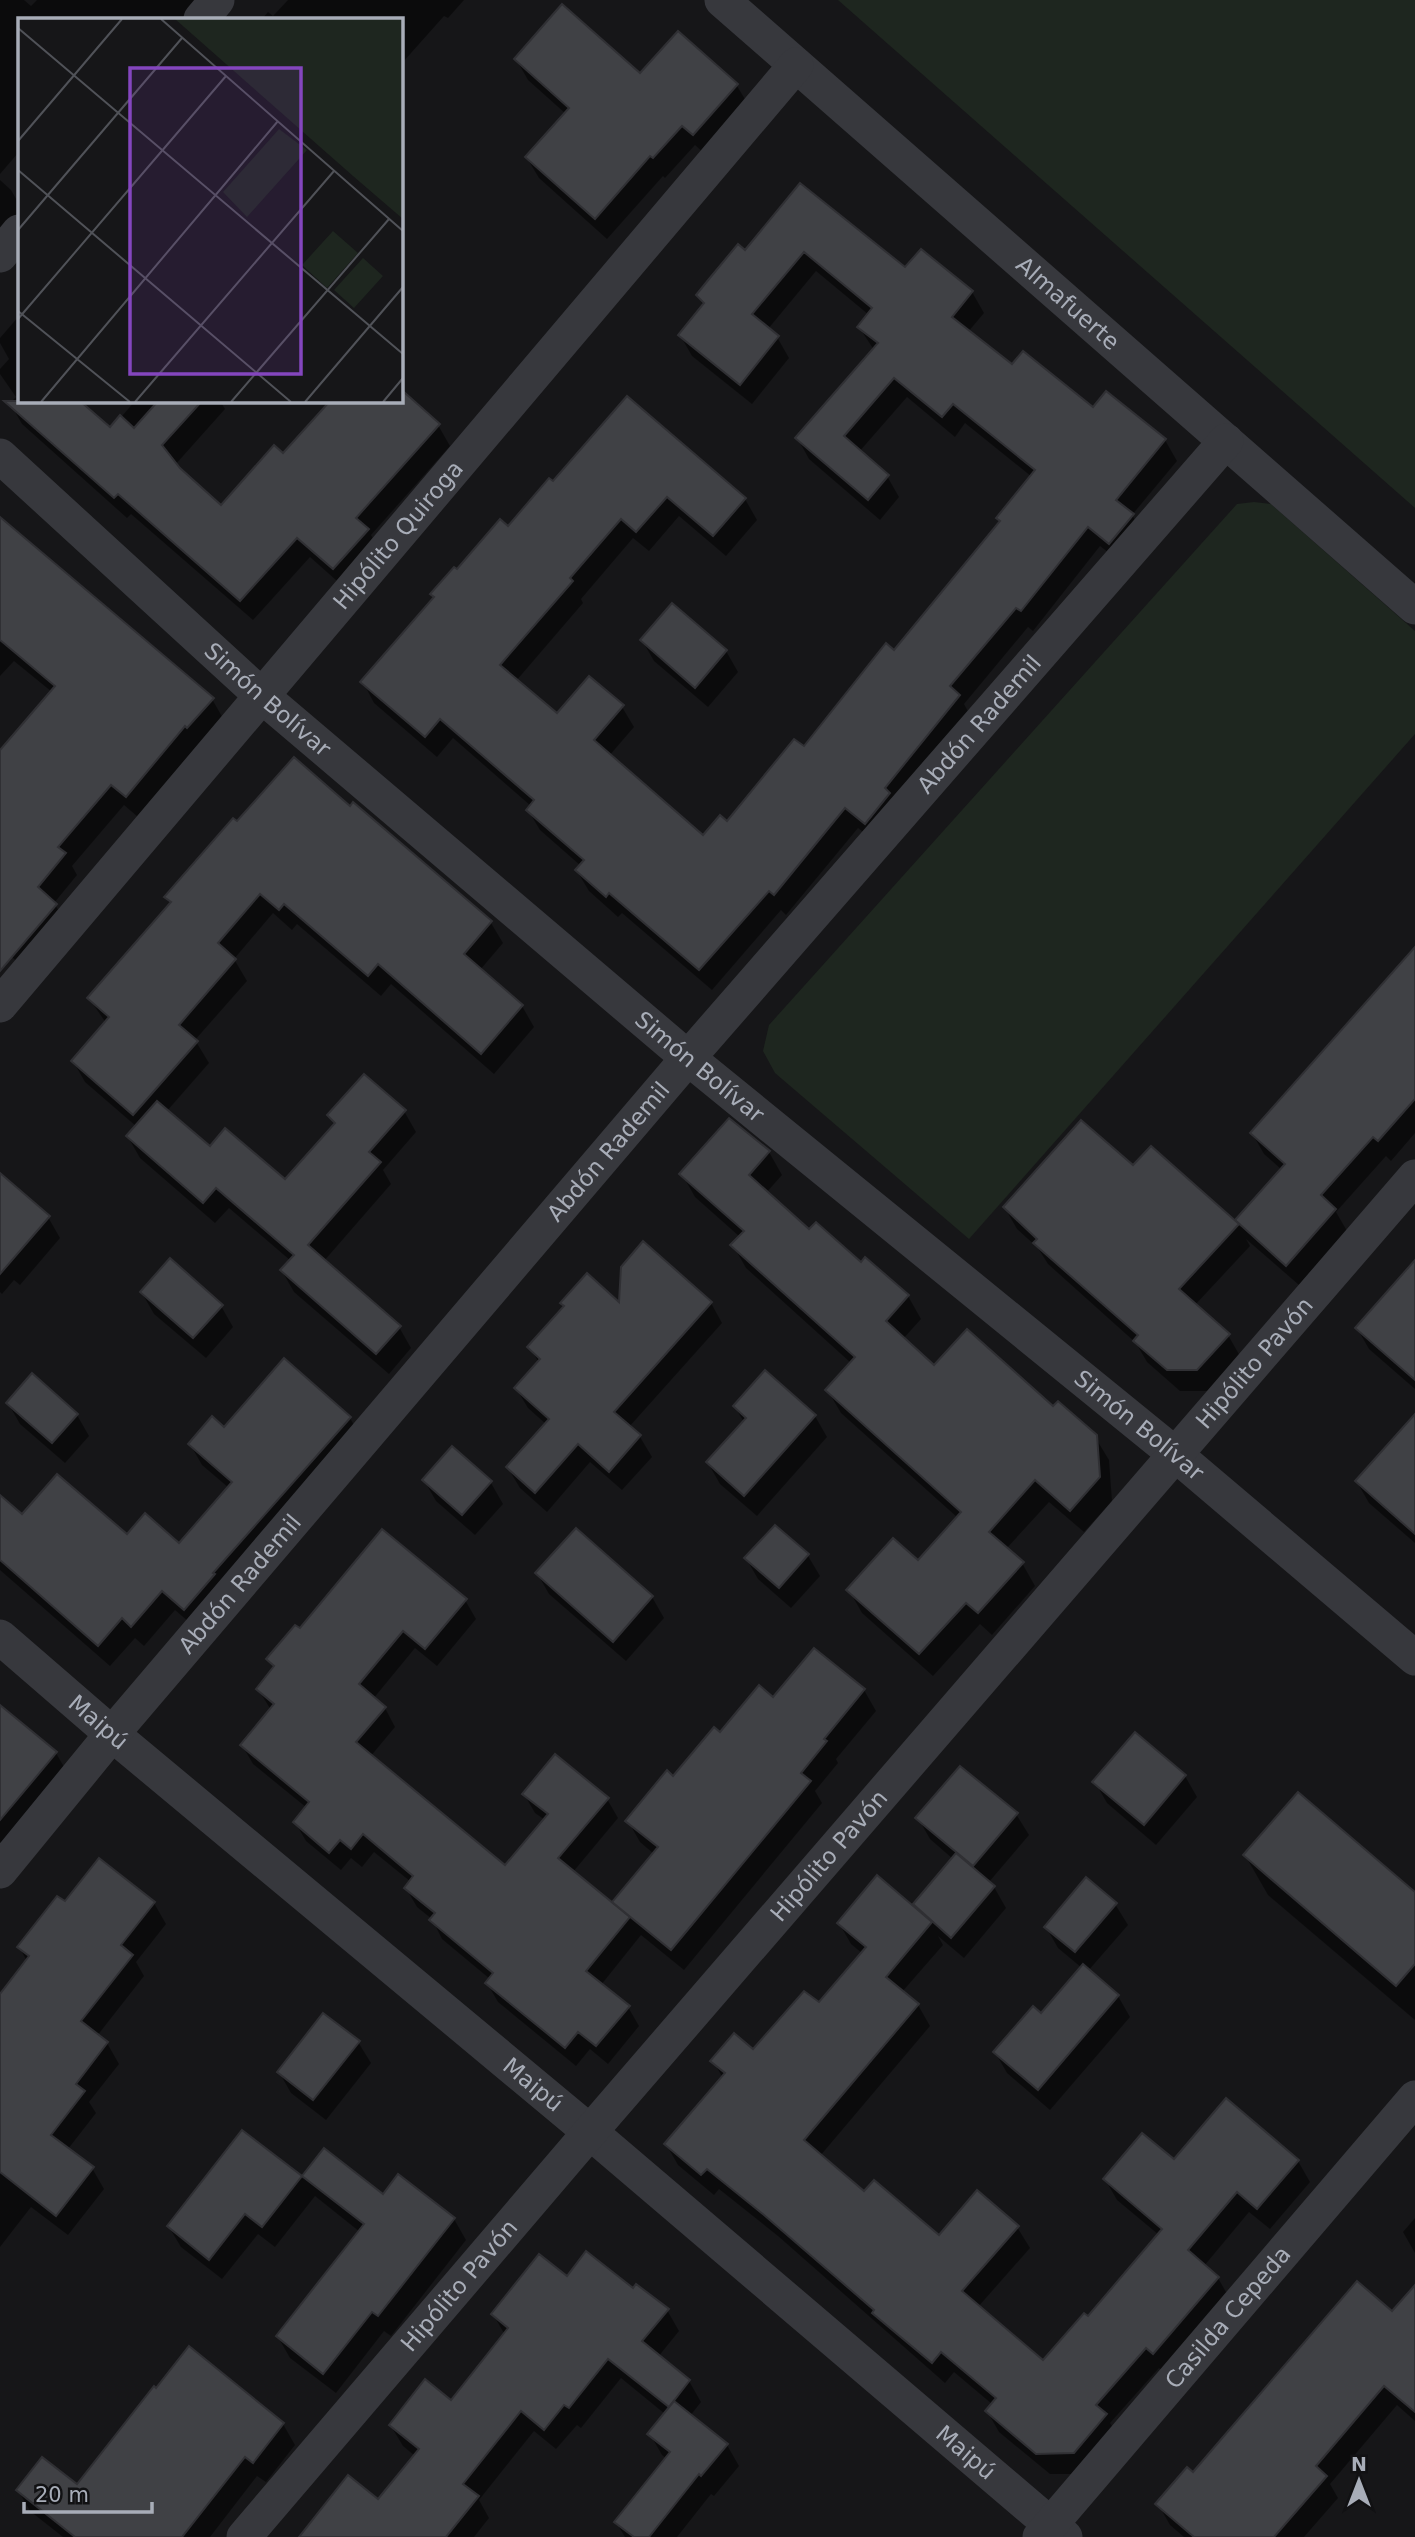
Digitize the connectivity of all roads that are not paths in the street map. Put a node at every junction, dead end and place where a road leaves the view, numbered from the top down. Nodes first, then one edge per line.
1 (217, 0) edge
2 (722, 0) edge
3 (202, 18) edge
4 (796, 65) junction
5 (18, 233) edge
6 (0, 255) edge
7 (1226, 441) junction
8 (0, 456) edge
9 (1415, 607) edge
10 (262, 696) junction
11 (0, 1005) edge
12 (688, 1058) junction
13 (1415, 1177) edge
14 (1176, 1455) junction
15 (0, 1637) edge
16 (1415, 1658) edge
17 (112, 1734) junction
18 (0, 1871) edge
19 (1415, 2098) edge
20 (590, 2132) junction
21 (1052, 2533) edge
22 (244, 2537) edge

1 - 3 street
2 - 4 street, Almafuerte
4 - 7 street, Almafuerte
4 - 10 street, Hipólito Quiroga
5 - 6 street
7 - 9 street, Almafuerte
7 - 12 street, Abdón Rademil
8 - 10 street, Simón Bolívar
10 - 11 street, Hipólito Quiroga
10 - 12 street, Simón Bolívar
12 - 14 street, Simón Bolívar
12 - 17 street, Abdón Rademil
13 - 14 street, Hipólito Pavón
14 - 16 street, Simón Bolívar
14 - 20 street, Hipólito Pavón
15 - 17 street, Maipú
17 - 18 street, Abdón Rademil
17 - 20 street, Maipú
19 - 21 street, Casilda Cepeda
20 - 21 street, Maipú
20 - 22 street, Hipólito Pavón

